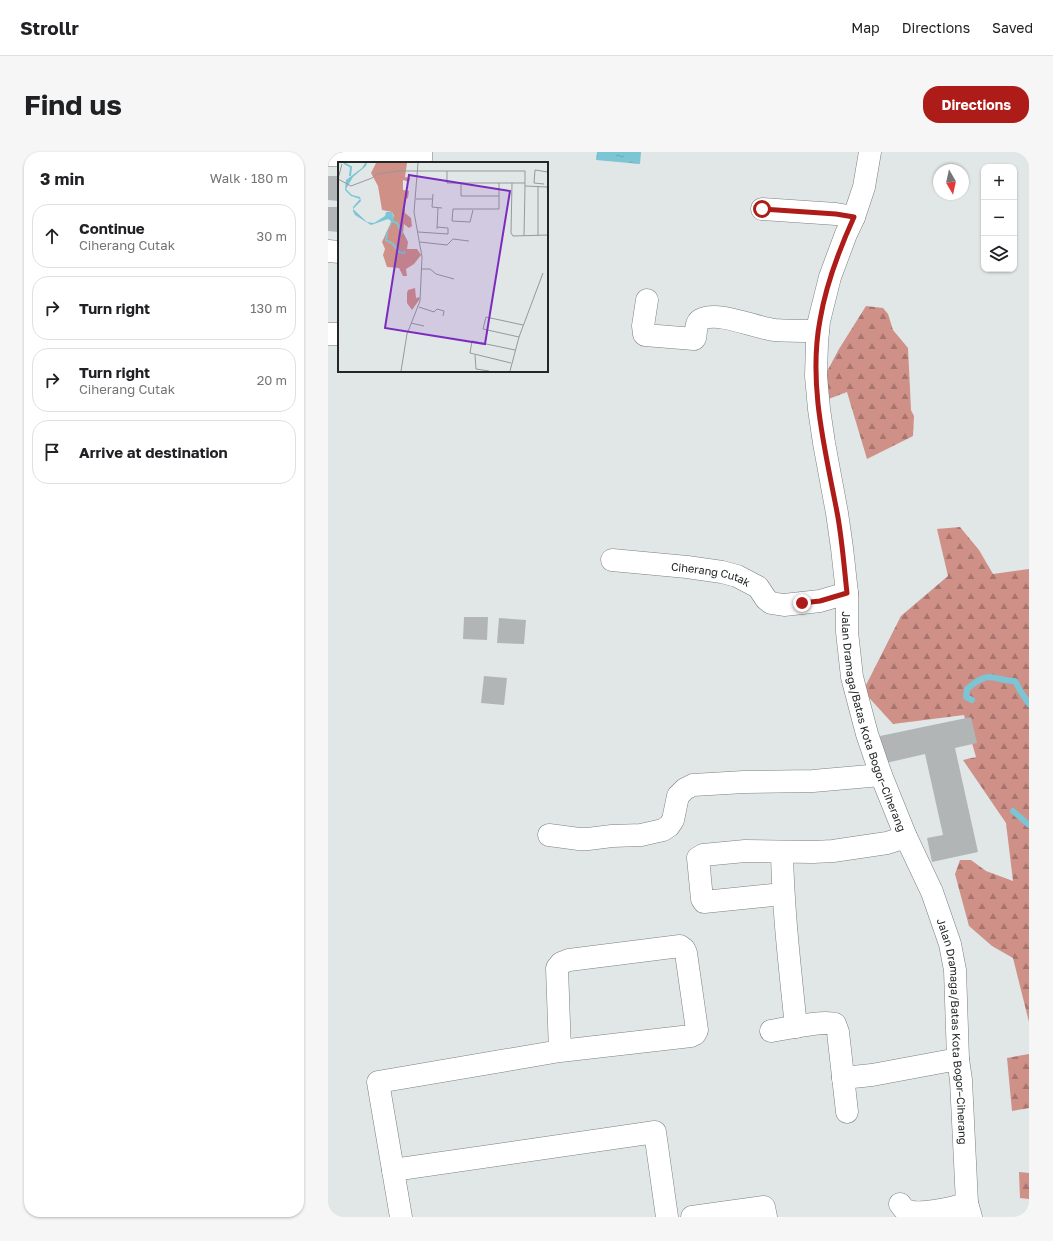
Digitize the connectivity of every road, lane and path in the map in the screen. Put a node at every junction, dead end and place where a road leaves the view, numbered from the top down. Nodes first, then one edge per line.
1 (421, 152) edge
2 (870, 152) edge
3 (328, 155) edge
4 (762, 209) dead end
5 (854, 217) junction
6 (328, 251) edge
7 (338, 252) edge
8 (647, 300) dead end
9 (818, 331) junction
10 (612, 560) dead end
11 (847, 593) junction
12 (881, 775) junction
13 (549, 835) dead end
14 (906, 837) junction
15 (782, 852) junction
16 (783, 894) junction
17 (796, 1026) junction
18 (771, 1031) dead end
19 (560, 1051) junction
20 (958, 1059) junction
21 (843, 1078) junction
22 (847, 1112) dead end
23 (393, 1170) junction
24 (900, 1204) dead end
25 (969, 1210) edge
26 (401, 1217) edge
27 (667, 1217) edge
28 (692, 1217) edge
29 (766, 1217) edge

1 - 3 street
2 - 5 street, Jalan Dramaga/Batas Kota Bogor–Ciherang
4 - 5 street
5 - 9 street, Jalan Dramaga/Batas Kota Bogor–Ciherang
6 - 7 street
8 - 9 street
9 - 11 street, Jalan Dramaga/Batas Kota Bogor–Ciherang
10 - 11 street, Ciherang Cutak
11 - 12 street, Jalan Dramaga/Batas Kota Bogor–Ciherang
12 - 13 street
12 - 14 street, Jalan Dramaga/Batas Kota Bogor–Ciherang
14 - 15 street
14 - 20 street, Jalan Dramaga/Batas Kota Bogor–Ciherang
15 - 16 street
15 - 16 street
16 - 17 street
17 - 18 street
17 - 21 street
19 - 19 street
19 - 23 street
20 - 21 street
20 - 25 street, Jalan Dramaga/Batas Kota Bogor–Ciherang
21 - 22 street
23 - 26 street
23 - 27 street
24 - 25 street
28 - 29 street

